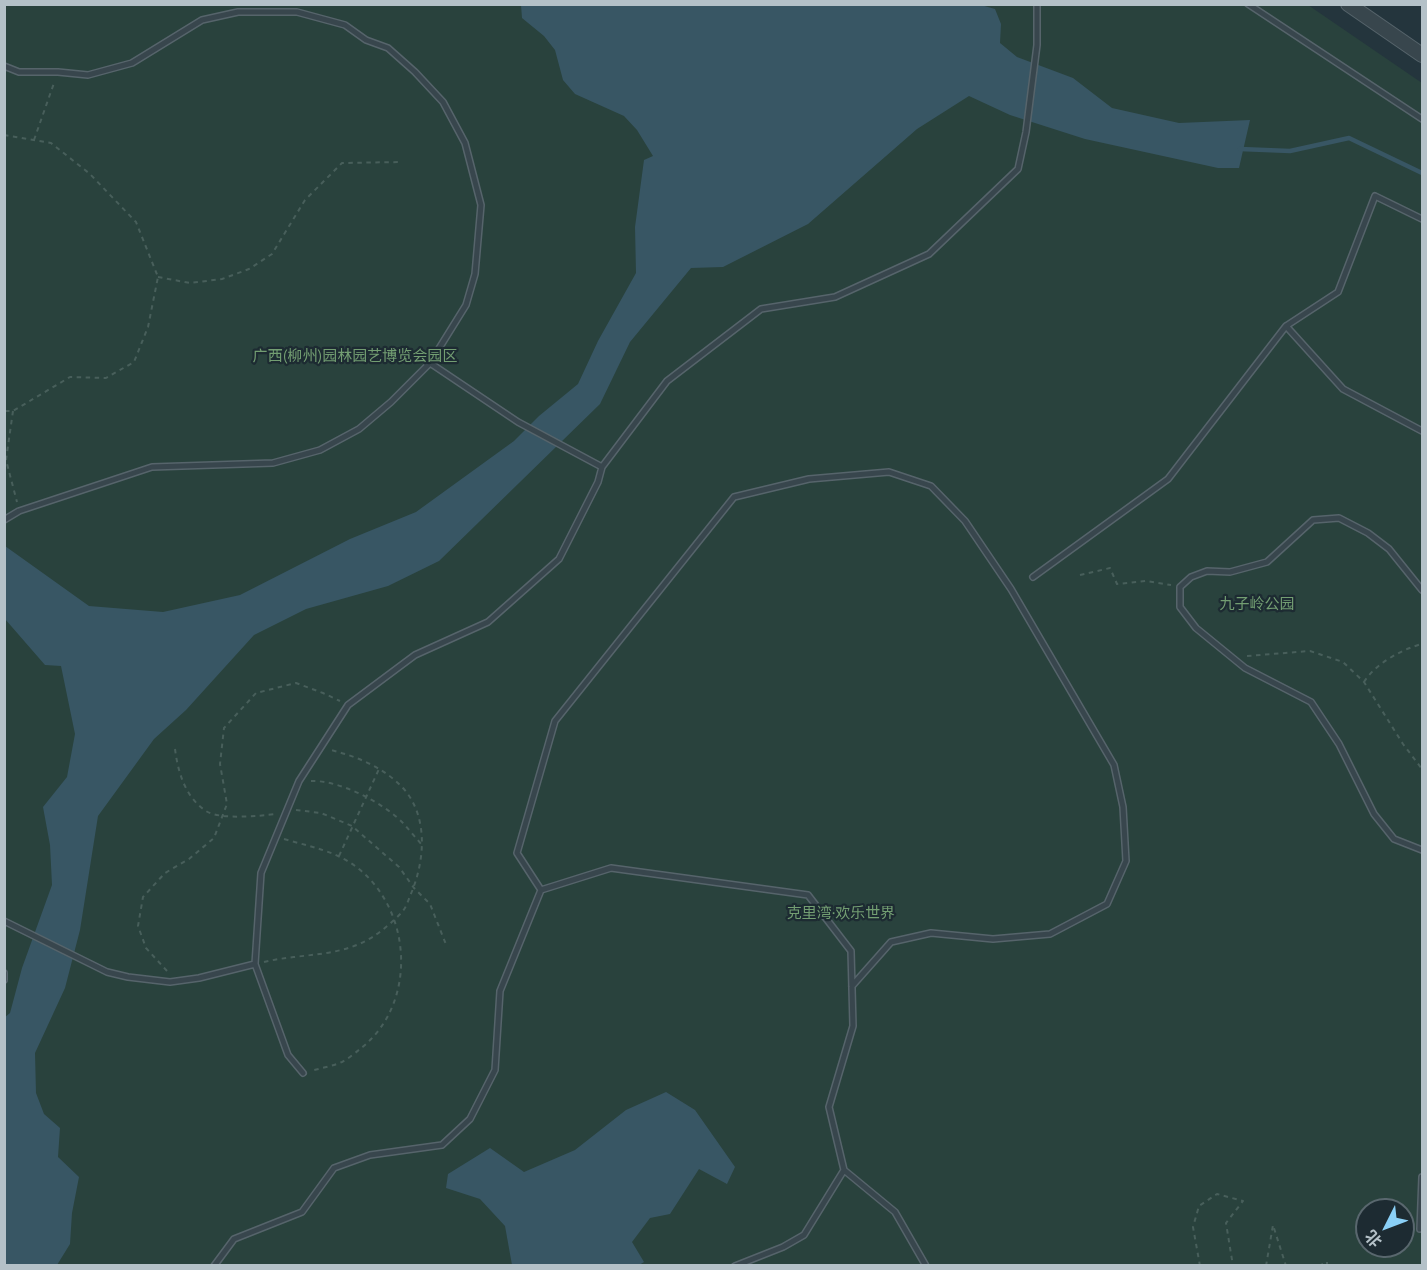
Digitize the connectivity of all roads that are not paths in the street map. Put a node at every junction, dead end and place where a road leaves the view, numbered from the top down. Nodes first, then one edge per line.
1 (1248, 4) edge
2 (1348, 4) edge
3 (1038, 5) edge
4 (1422, 56) edge
5 (4, 66) edge
6 (1422, 119) edge
7 (1422, 219) edge
8 (1286, 327) junction
9 (430, 363) junction
10 (1422, 431) edge
11 (602, 467) junction
12 (4, 520) edge
13 (1033, 577) dead end
14 (1422, 590) edge
15 (1422, 850) edge
16 (541, 890) junction
17 (4, 921) edge
18 (255, 964) junction
19 (4, 973) edge
20 (4, 980) edge
21 (852, 986) junction
22 (303, 1073) road end
23 (844, 1170) junction
24 (1422, 1177) edge
25 (1420, 1229) dead end
26 (214, 1266) edge
27 (735, 1266) edge
28 (926, 1266) edge

1 - 6 lane
2 - 4 street
3 - 11 lane
5 - 9 lane
7 - 8 lane
8 - 10 lane
8 - 13 lane
9 - 11 lane
9 - 12 lane
11 - 18 lane
14 - 15 lane
16 - 21 lane
16 - 21 lane
16 - 26 lane
17 - 18 lane
18 - 22 lane
19 - 20 lane
21 - 23 lane
23 - 27 lane
23 - 28 lane
24 - 25 lane

